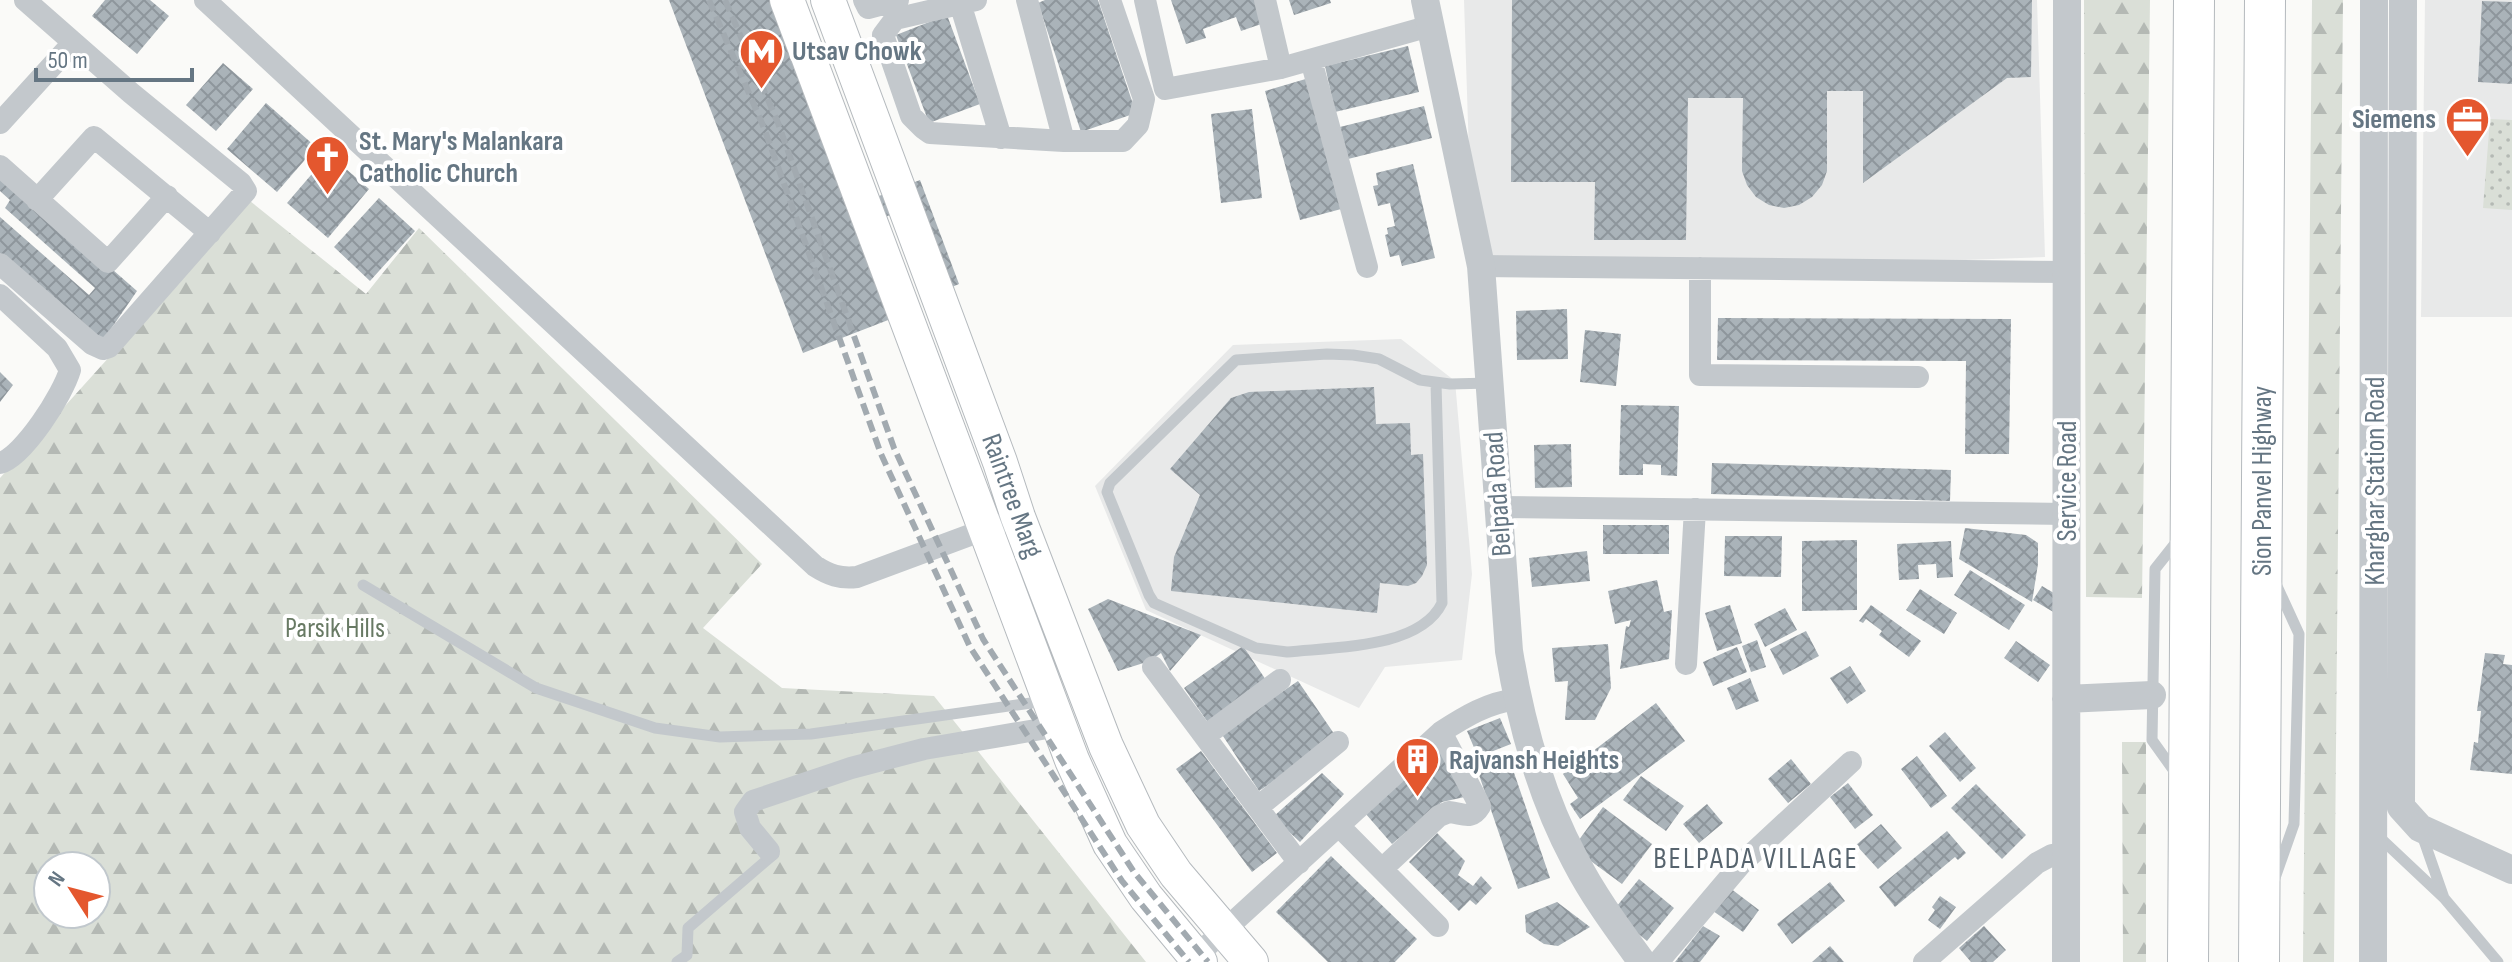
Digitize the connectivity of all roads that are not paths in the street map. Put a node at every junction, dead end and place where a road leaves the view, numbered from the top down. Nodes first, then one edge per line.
1 (205, 0) edge
2 (787, 0) edge
3 (828, 0) edge
4 (864, 0) edge
5 (898, 0) edge
6 (1027, 0) edge
7 (1110, 0) edge
8 (1145, 0) edge
9 (1265, 0) edge
10 (2067, 0) edge
11 (2194, 0) edge
12 (2265, 0) edge
13 (2374, 0) edge
14 (2403, 0) edge
15 (28, 1) edge
16 (968, 2) edge
17 (1428, 13) edge
18 (1285, 37) dead end
19 (72, 44) junction
20 (1295, 64) junction
21 (1165, 89) junction
22 (1144, 99) junction
23 (2389, 119) junction
24 (0, 123) edge
25 (1001, 138) junction
26 (1064, 141) junction
27 (0, 166) edge
28 (167, 196) junction
29 (37, 200) junction
30 (210, 233) junction
31 (0, 264) edge
32 (1481, 266) junction
33 (1367, 267) dead end
34 (1700, 268) junction
35 (2067, 272) junction
36 (0, 295) edge
37 (1918, 377) dead end
38 (1436, 383) junction
39 (1490, 383) junction
40 (0, 463) edge
41 (1499, 507) junction
42 (1695, 509) junction
43 (2066, 514) junction
44 (1018, 517) junction
45 (2191, 523) junction
46 (984, 530) junction
47 (363, 585) dead end
48 (1686, 664) dead end
49 (1153, 667) dead end
50 (1280, 680) dead end
51 (2152, 695) junction
52 (1517, 699) junction
53 (2066, 699) junction
54 (1054, 714) junction
55 (1441, 732) junction
56 (1205, 736) junction
57 (1338, 742) dead end
58 (1851, 762) dead end
59 (2189, 791) junction
60 (1258, 807) junction
61 (1339, 826) junction
62 (2420, 828) junction
63 (2374, 832) junction
64 (769, 851) joint
65 (2066, 854) junction
66 (1299, 863) junction
67 (1382, 869) junction
68 (2512, 870) edge
69 (2444, 898) junction
70 (1438, 926) dead end
71 (1223, 932) junction
72 (1198, 960) edge
73 (677, 962) edge
74 (1251, 962) edge
75 (1642, 962) edge
76 (1658, 962) edge
77 (1924, 962) edge
78 (2066, 962) edge
79 (2188, 962) edge
80 (2259, 962) edge
81 (2373, 962) edge
82 (2498, 962) edge

1 - 46 street
2 - 46 main road, Raintree Marg
3 - 44 main road, Raintree Marg
4 - 5 street
6 - 26 street
7 - 22 street
8 - 21 street
9 - 20 street
10 - 35 street, Service Road
11 - 45 highway
12 - 80 highway, Sion Panvel Highway
13 - 23 street, Kharghar Station Road
14 - 23 street, Kharghar Station Road
15 - 19 street
16 - 25 street
16 - 25 street
17 - 20 street
17 - 32 street, Belpada Road
18 - 20 street
19 - 24 street
19 - 30 street
20 - 21 street
20 - 33 street
21 - 22 street
22 - 26 street
23 - 62 street, Kharghar Station Road
23 - 63 street, Kharghar Station Road
25 - 26 street
27 - 29 street
28 - 29 street
28 - 29 street
28 - 30 street
30 - 31 street
32 - 34 street
32 - 39 street, Belpada Road
34 - 35 street
34 - 37 street
35 - 43 street, Service Road
36 - 40 street
38 - 38 lane
38 - 39 lane
39 - 41 street, Belpada Road
41 - 42 street
41 - 52 street, Belpada Road
42 - 43 street
42 - 48 street
43 - 53 street, Service Road
44 - 46 street
44 - 71 main road, Raintree Marg
45 - 51 lane
45 - 59 highway
46 - 54 main road, Raintree Marg
47 - 54 lane
49 - 56 street
50 - 56 street
51 - 53 street
51 - 59 lane
52 - 55 street
52 - 75 street, Belpada Road
53 - 65 street, Service Road
54 - 64 street
54 - 72 main road, Raintree Marg
55 - 61 street
55 - 67 street
56 - 60 street
57 - 60 street
58 - 76 street
59 - 79 highway
60 - 66 street
61 - 66 street
61 - 67 street
62 - 68 street
62 - 69 lane
63 - 69 lane
63 - 81 street, Kharghar Station Road
64 - 73 lane
65 - 77 street
65 - 78 street, Service Road
66 - 71 street
67 - 70 street
69 - 82 lane
71 - 72 street
71 - 74 main road, Raintree Marg

